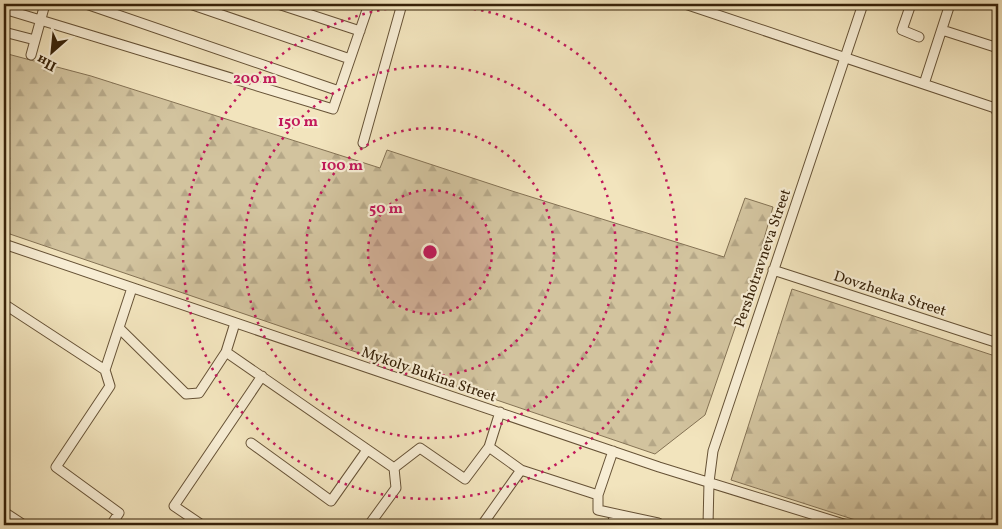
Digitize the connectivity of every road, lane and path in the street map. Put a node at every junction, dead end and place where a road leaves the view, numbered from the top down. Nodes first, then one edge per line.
1 (45, 4) edge
2 (86, 4) edge
3 (190, 4) edge
4 (278, 4) edge
5 (369, 4) edge
6 (402, 4) edge
7 (684, 4) edge
8 (863, 4) edge
9 (911, 4) edge
10 (950, 4) edge
11 (4, 9) edge
12 (40, 21) junction
13 (942, 30) junction
14 (360, 31) junction
15 (4, 32) edge
16 (919, 37) dead end
17 (35, 40) junction
18 (998, 48) edge
19 (31, 55) dead end
20 (844, 58) junction
21 (350, 59) junction
22 (924, 84) junction
23 (340, 91) junction
24 (998, 114) edge
25 (362, 143) dead end
26 (4, 244) edge
27 (773, 270) junction
28 (132, 288) junction
29 (4, 304) edge
30 (235, 322) junction
31 (119, 328) junction
32 (998, 343) edge
33 (226, 352) junction
34 (105, 370) junction
35 (262, 376) junction
36 (500, 412) junction
37 (251, 443) dead end
38 (489, 447) junction
39 (367, 450) junction
40 (613, 451) junction
41 (394, 468) junction
42 (521, 470) junction
43 (709, 482) junction
44 (598, 495) junction
45 (4, 512) edge
46 (616, 514) junction
47 (24, 525) edge
48 (111, 525) edge
49 (202, 525) edge
50 (369, 525) edge
51 (482, 525) edge
52 (611, 525) edge
53 (658, 525) edge
54 (708, 525) edge
55 (847, 525) edge

1 - 12 street
2 - 23 street
3 - 21 street
4 - 14 street
5 - 14 street
6 - 25 street
7 - 20 street
8 - 20 street, Pershotravneva Street
9 - 16 street
10 - 13 street
11 - 12 street
12 - 17 street
12 - 23 street
13 - 18 street
13 - 22 street
14 - 21 street
15 - 17 street
17 - 19 street
20 - 22 street
20 - 27 street, Pershotravneva Street
21 - 23 street
22 - 24 street
26 - 28 street, Mykoly Bukina Street
27 - 32 street, Dovzhenka Street
27 - 43 street, Pershotravneva Street
28 - 30 street, Mykoly Bukina Street
28 - 31 street
29 - 34 street
30 - 33 street
30 - 36 street, Mykoly Bukina Street
31 - 33 street
31 - 34 street
33 - 35 street
34 - 48 street
35 - 39 street
35 - 49 street
36 - 38 street
36 - 40 street, Mykoly Bukina Street
37 - 39 street
38 - 41 street
38 - 42 street
39 - 41 street
40 - 43 street, Mykoly Bukina Street
40 - 44 street
41 - 50 street
42 - 44 street
42 - 51 street
43 - 54 street, Pershotravneva Street
43 - 55 street, Mykoly Bukina Street
44 - 46 street
45 - 47 street
46 - 52 street
46 - 53 street

